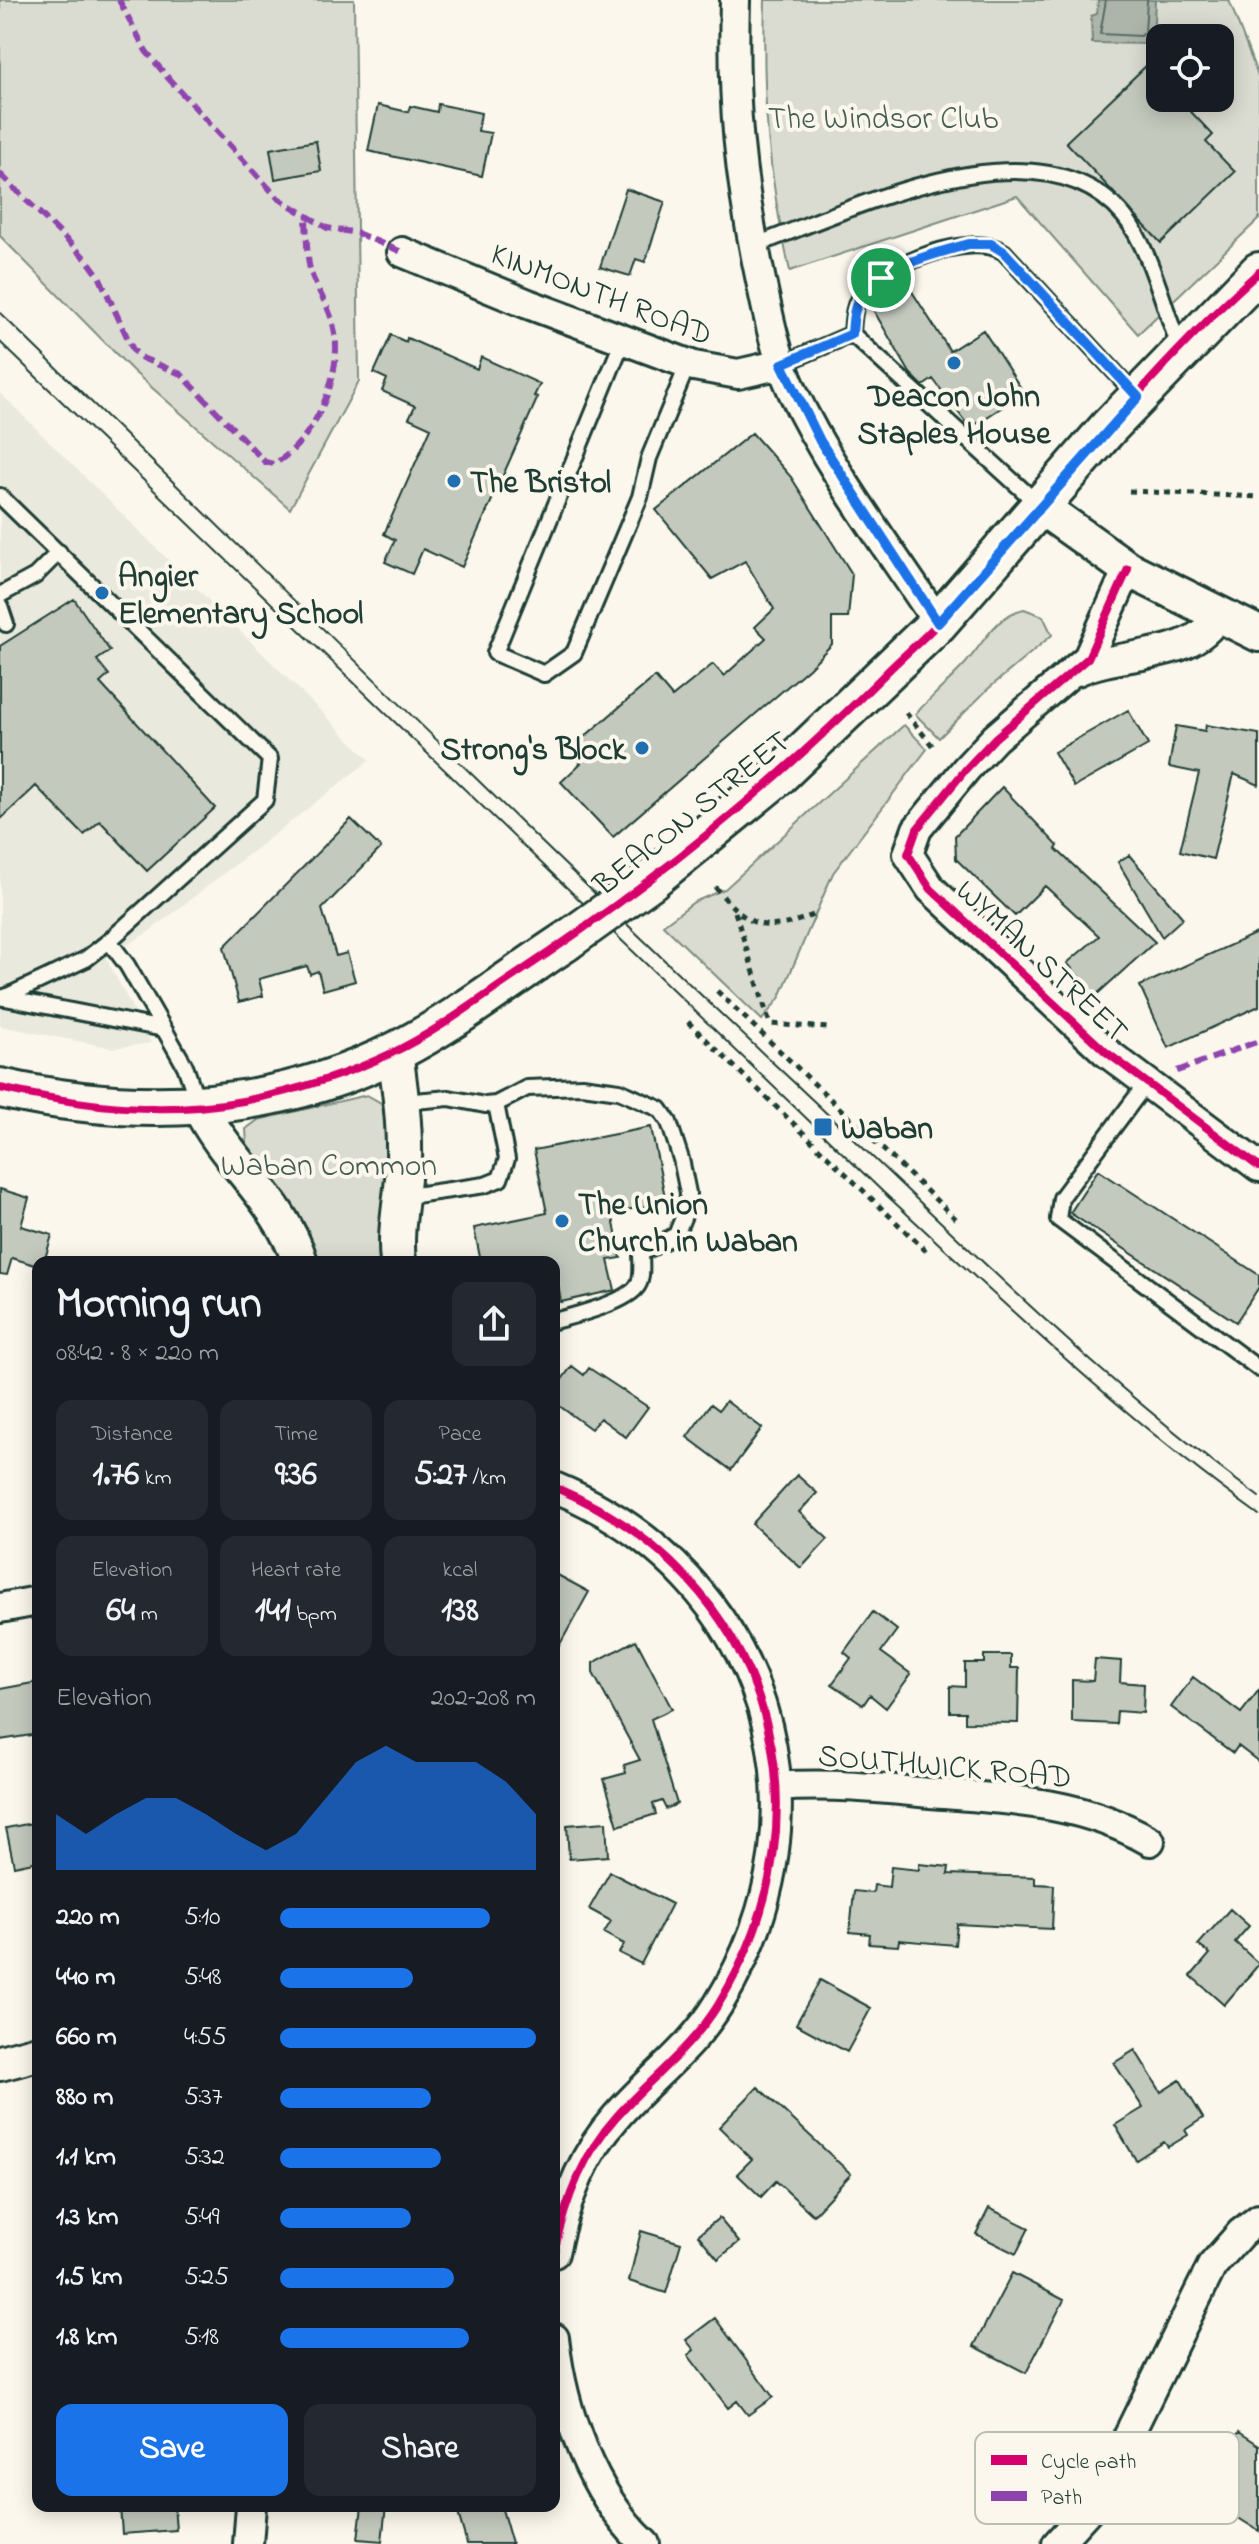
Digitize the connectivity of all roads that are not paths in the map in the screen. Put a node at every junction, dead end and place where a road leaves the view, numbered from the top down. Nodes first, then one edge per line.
1 (735, 0) edge
2 (753, 246) junction
3 (402, 252) dead end
4 (1259, 272) edge
5 (852, 334) junction
6 (623, 340) junction
7 (1181, 351) junction
8 (688, 364) junction
9 (782, 364) junction
10 (1138, 397) junction
11 (0, 496) edge
12 (1041, 507) junction
13 (59, 552) junction
14 (1128, 569) junction
15 (0, 595) edge
16 (0, 606) edge
17 (1218, 615) junction
18 (938, 623) junction
19 (6, 624) dead end
20 (1259, 634) edge
21 (1077, 671) junction
22 (109, 941) junction
23 (1, 997) edge
24 (164, 1029) junction
25 (395, 1052) junction
26 (1145, 1085) junction
27 (0, 1088) edge
28 (403, 1102) junction
29 (496, 1104) junction
30 (200, 1107) junction
31 (1259, 1167) edge
32 (400, 1197) junction
33 (297, 1256) edge
34 (398, 1256) edge
35 (560, 1319) edge
36 (1259, 1369) edge
37 (560, 1490) edge
38 (32, 1602) edge
39 (0, 1608) edge
40 (777, 1787) junction
41 (1150, 1841) dead end
42 (32, 2055) edge
43 (0, 2063) edge
44 (562, 2192) edge
45 (1259, 2219) edge
46 (560, 2373) edge
47 (1130, 2432) edge
48 (251, 2512) edge
49 (1075, 2524) edge
50 (248, 2544) edge
51 (645, 2544) edge
52 (1057, 2544) edge

1 - 2 street
2 - 7 lane
2 - 9 street
3 - 6 street, KINMONTH ROAD
4 - 7 main road, BEACON STREET
5 - 9 lane
5 - 10 lane
5 - 12 lane
6 - 8 street, KINMONTH ROAD
6 - 8 lane
7 - 10 main road, BEACON STREET
8 - 9 street, KINMONTH ROAD
9 - 18 street
10 - 12 main road, BEACON STREET
11 - 13 lane
12 - 14 street
12 - 18 main road, BEACON STREET
13 - 15 lane
13 - 22 lane
14 - 17 street
14 - 21 street, WYMAN STREET
16 - 19 lane
17 - 20 street
17 - 21 street, WYMAN STREET
18 - 25 main road, BEACON STREET, bridge
21 - 26 street, WYMAN STREET
22 - 23 lane
22 - 24 lane
23 - 24 lane
24 - 30 lane
25 - 28 street
25 - 30 main road, BEACON STREET
26 - 31 street, WYMAN STREET
26 - 36 lane
27 - 30 main road, BEACON STREET
28 - 29 lane
28 - 32 street
29 - 32 lane
29 - 35 lane
30 - 33 street
32 - 34 street
37 - 40 street
38 - 39 street
40 - 41 street, SOUTHWICK ROAD
40 - 44 street
42 - 43 street
45 - 47 street
46 - 51 street
48 - 50 street
49 - 52 street

